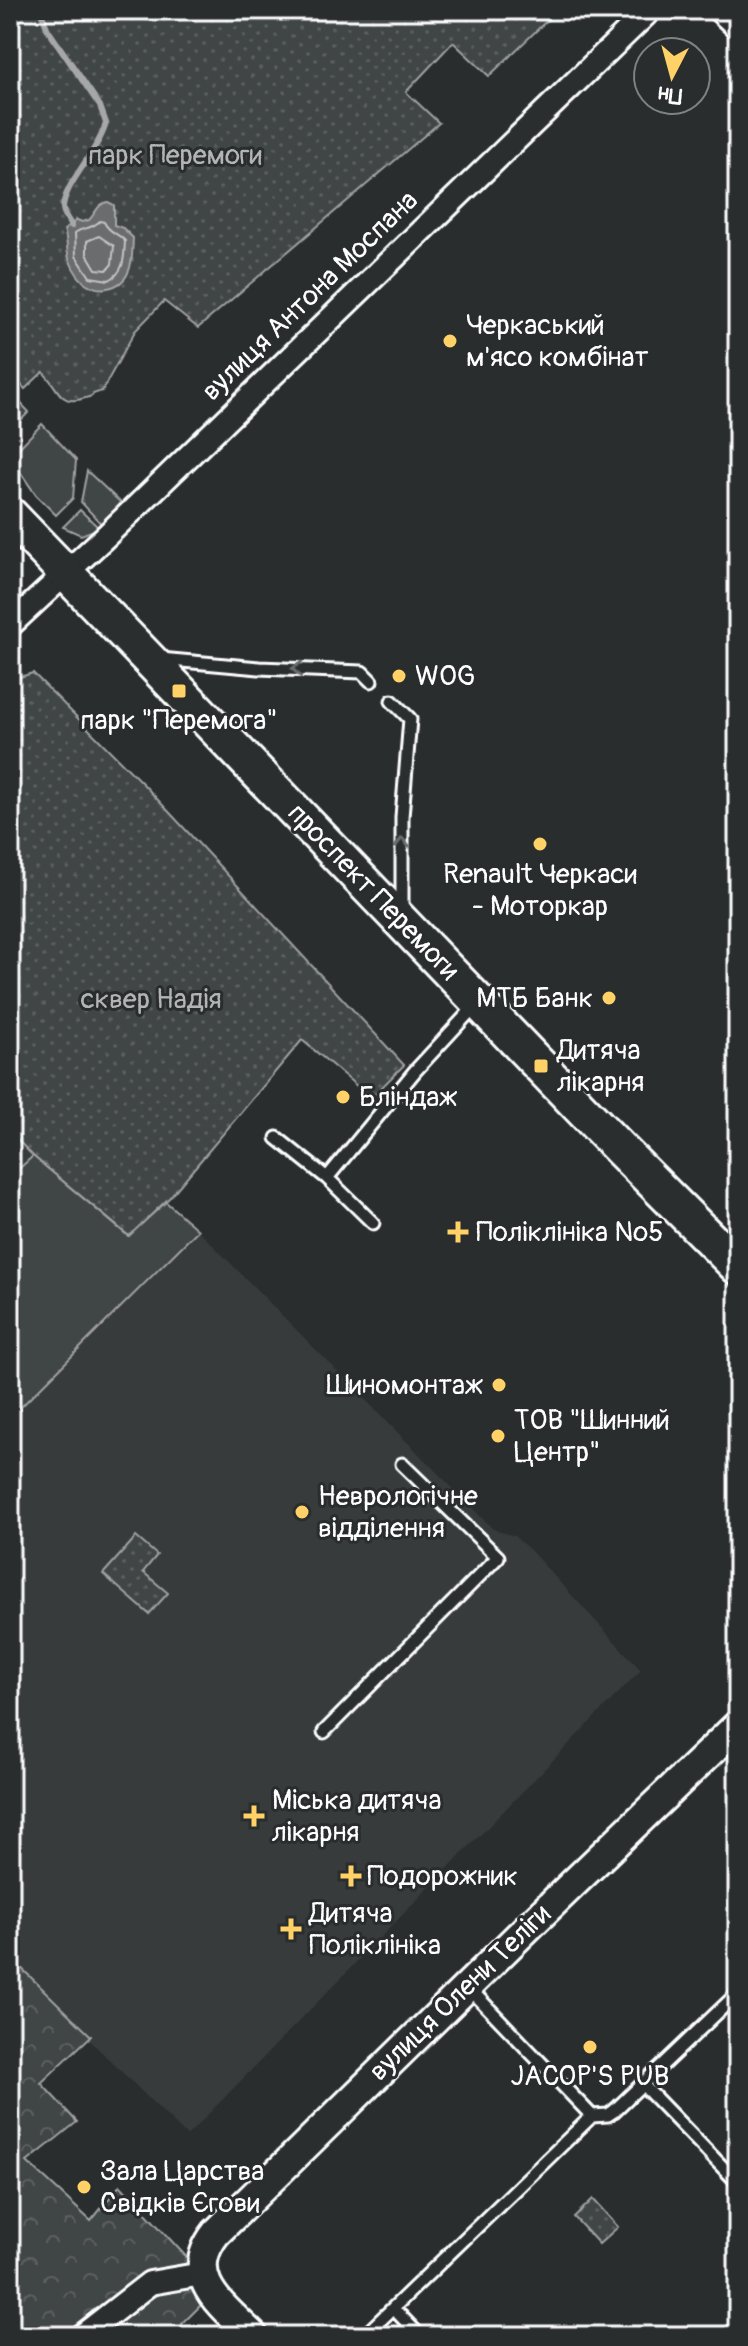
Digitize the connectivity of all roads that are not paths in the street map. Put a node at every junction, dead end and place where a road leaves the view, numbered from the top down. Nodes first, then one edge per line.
1 (650, 10) edge
2 (711, 10) edge
3 (738, 35) edge
4 (10, 515) edge
5 (66, 573) junction
6 (10, 625) edge
7 (147, 658) junction
8 (371, 681) dead end
9 (392, 701) dead end
10 (402, 921) junction
11 (479, 1002) junction
12 (277, 1138) dead end
13 (327, 1178) junction
14 (373, 1223) dead end
15 (738, 1267) edge
16 (402, 1464) dead end
17 (738, 1725) edge
18 (324, 1732) dead end
19 (467, 1986) junction
20 (738, 1993) edge
21 (642, 2084) junction
22 (592, 2116) junction
23 (738, 2183) edge
24 (202, 2274) junction
25 (393, 2308) junction
26 (82, 2336) edge
27 (253, 2336) edge
28 (364, 2336) edge
29 (420, 2336) edge

1 - 5 street, вулиця Антона Моспана
2 - 3 lane
4 - 5 main road, проспект Перемоги
5 - 6 street, вулиця Антона Моспана
5 - 7 main road, проспект Перемоги
8 -> 7 lane
7 - 10 main road, проспект Перемоги
10 -> 9 lane
10 - 11 main road, проспект Перемоги
11 - 13 lane
11 - 15 main road, проспект Перемоги
12 - 13 lane
13 - 14 lane
16 - 18 lane
17 - 19 street, вулиця Олени Теліги
19 - 22 lane
19 - 24 street, вулиця Олени Теліги
20 - 21 lane
21 - 22 lane
21 - 23 lane
22 - 25 lane
24 - 26 street
24 - 27 street
25 - 28 lane
25 - 29 lane

